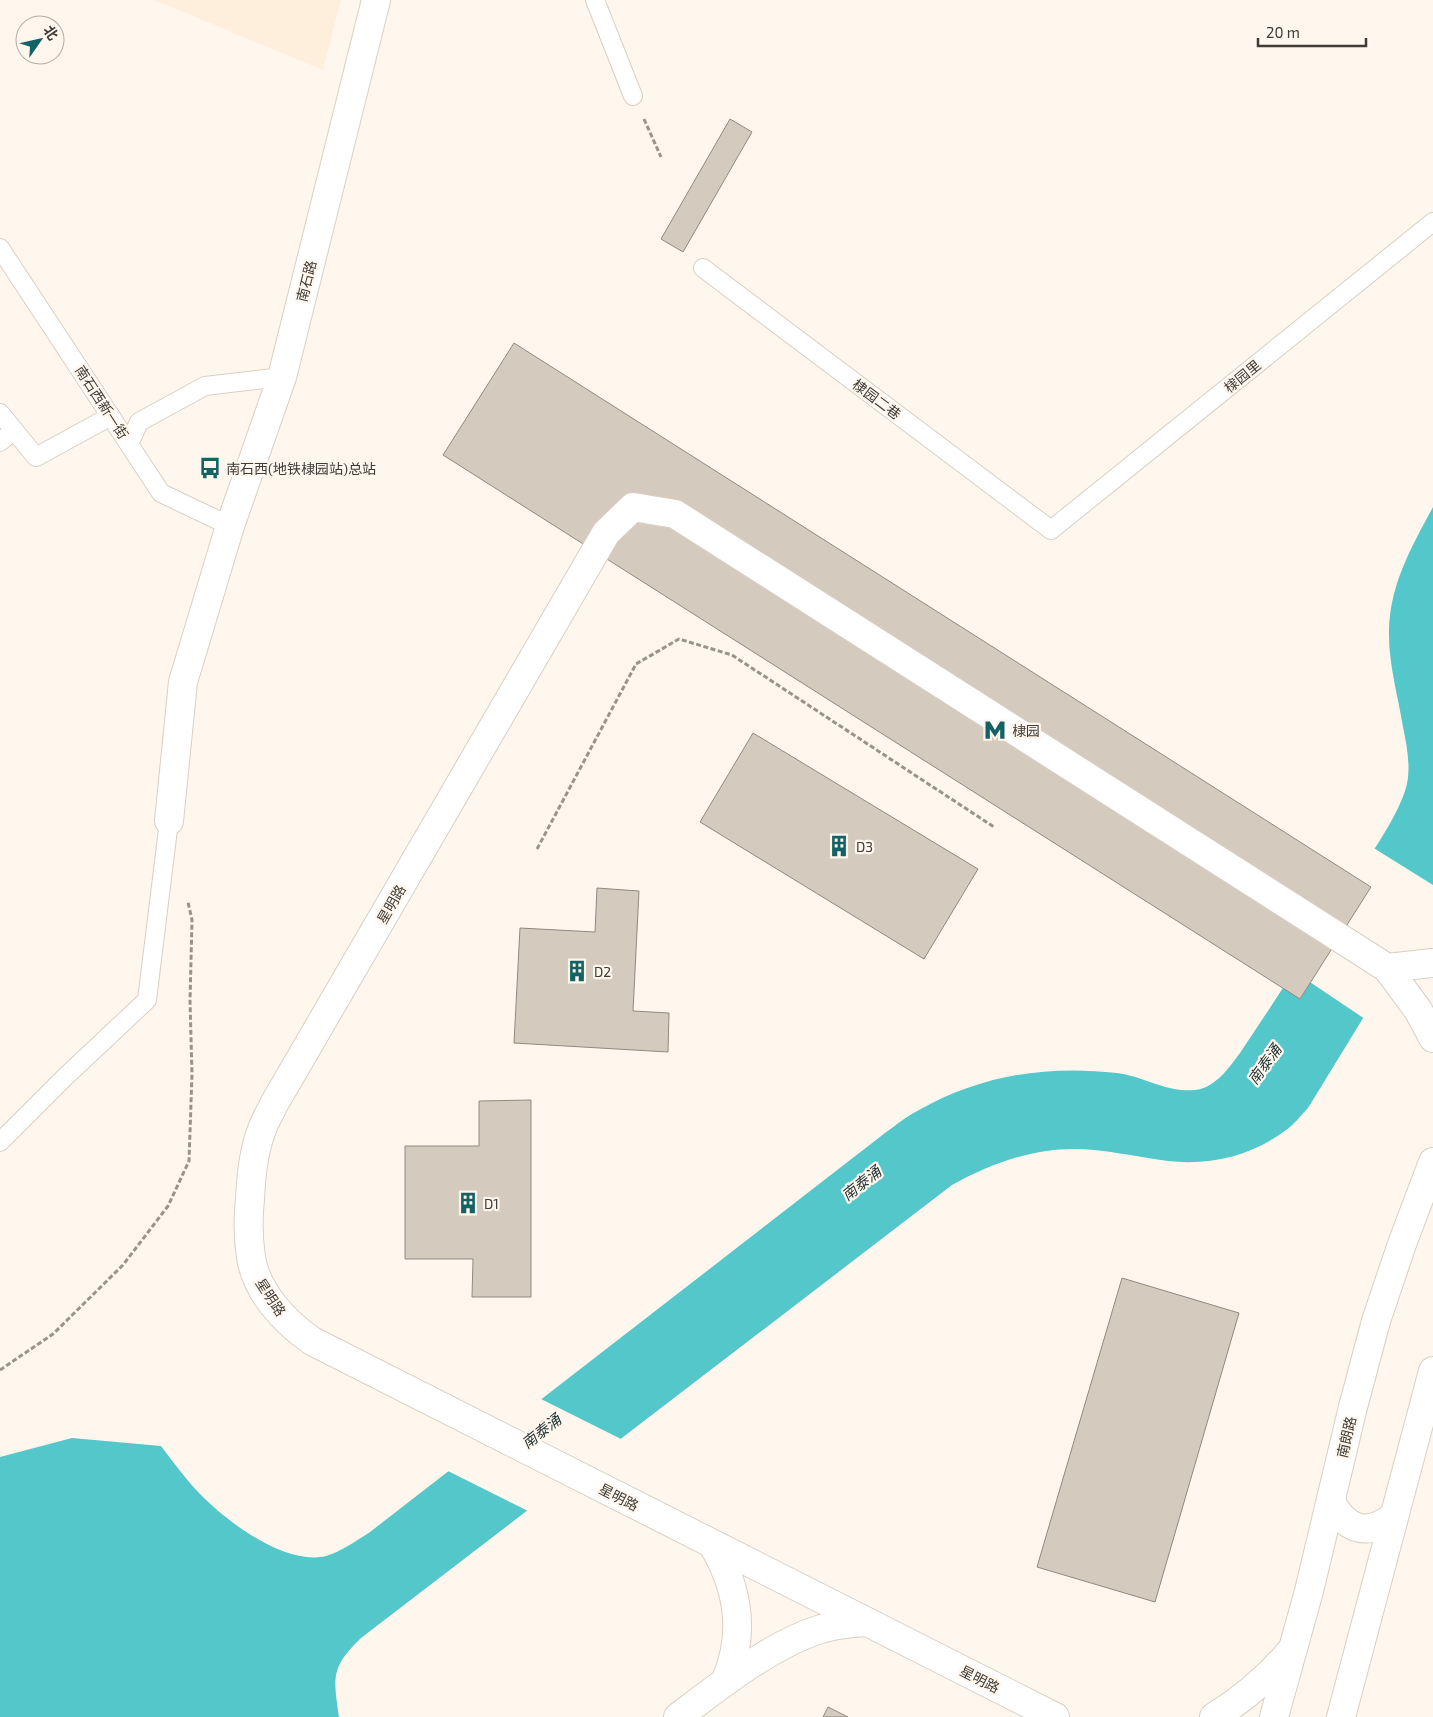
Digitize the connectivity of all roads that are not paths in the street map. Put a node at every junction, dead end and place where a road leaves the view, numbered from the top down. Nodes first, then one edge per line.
1 (376, 0) edge
2 (594, 0) edge
3 (633, 96) road end
4 (1433, 222) edge
5 (0, 248) edge
6 (703, 268) dead end
7 (282, 377) junction
8 (0, 413) edge
9 (111, 416) junction
10 (14, 430) junction
11 (0, 442) edge
12 (129, 444) junction
13 (230, 526) junction
14 (1051, 530) joint
15 (169, 821) joint
16 (1426, 964) edge
17 (1387, 968) junction
18 (1433, 1038) edge
19 (0, 1142) edge
20 (1433, 1162) edge
21 (1433, 1371) edge
22 (1331, 1502) junction
23 (1394, 1516) junction
24 (713, 1545) junction
25 (867, 1622) junction
26 (1292, 1649) junction
27 (726, 1680) junction
28 (678, 1717) edge
29 (1055, 1717) edge
30 (1214, 1717) edge
31 (1274, 1717) edge
32 (1341, 1717) edge

1 - 7 street, 南石路
2 - 3 lane
4 - 14 lane, 棣园里
5 - 9 lane, 南石西新一街
6 - 14 lane, 棣园二巷
7 - 12 lane
7 - 13 street, 南石路
8 - 10 lane
9 - 10 lane
9 - 12 lane, 南石西新一街
10 - 11 lane
12 - 13 lane, 南石西新一街
13 - 15 street, 南石路
15 - 19 lane
16 - 17 street
17 - 18 street
17 - 24 street, 星明路
20 - 22 street, 南朗路
21 - 23 street
22 - 23 street
22 - 26 street, 南朗路
23 - 32 street
24 - 25 street, 星明路
24 - 27 street
25 - 27 street
25 - 29 street, 星明路
26 - 30 street
26 - 31 street, 南朗路
27 - 28 street

